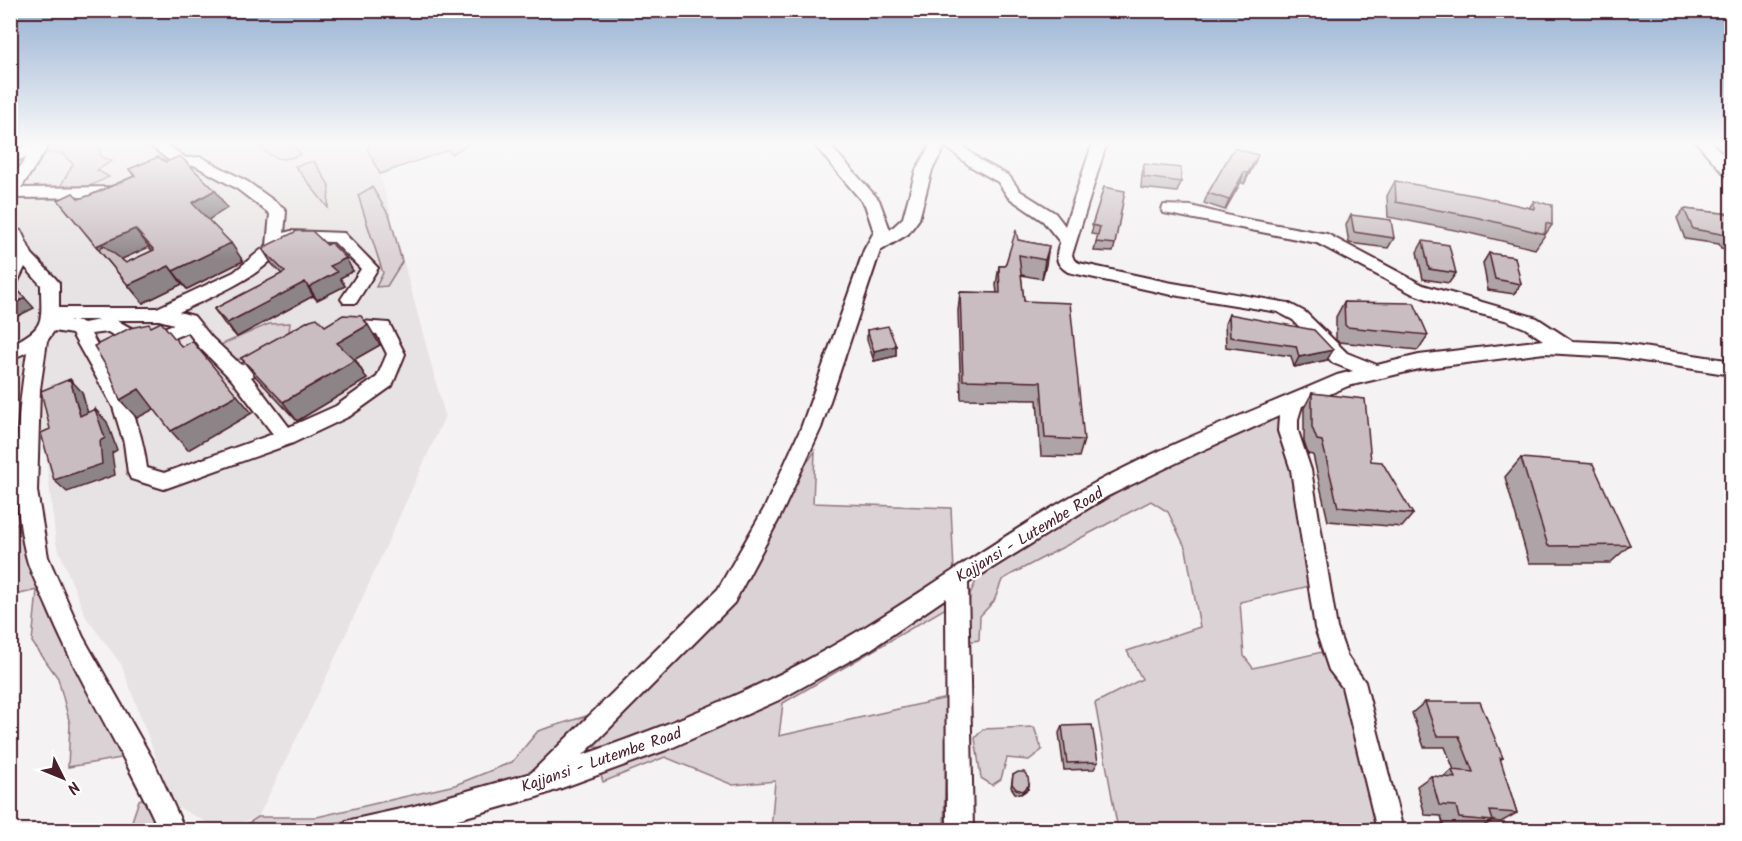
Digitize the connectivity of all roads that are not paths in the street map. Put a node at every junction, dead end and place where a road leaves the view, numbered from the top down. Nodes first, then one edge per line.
1 (137, 181) edge
2 (235, 181) edge
3 (853, 181) edge
4 (922, 181) edge
5 (1005, 181) edge
6 (1088, 181) edge
7 (10, 193) edge
8 (1170, 209) dead end
9 (10, 234) edge
10 (276, 237) junction
11 (878, 240) junction
12 (1069, 242) junction
13 (17, 255) edge
14 (10, 281) edge
15 (350, 299) dead end
16 (159, 314) junction
17 (191, 324) junction
18 (46, 326) junction
19 (78, 328) junction
20 (325, 330) edge
21 (1568, 347) junction
22 (288, 348) edge
23 (10, 353) edge
24 (1731, 368) edge
25 (1375, 372) junction
26 (239, 375) junction
27 (1294, 402) junction
28 (286, 437) junction
29 (957, 578) junction
30 (537, 784) junction
31 (172, 831) edge
32 (355, 831) edge
33 (960, 831) edge
34 (1390, 831) edge

1 - 7 street
2 - 10 street
3 - 11 street
4 - 11 street
5 - 12 street
6 - 12 street
8 - 21 street
9 - 13 street
10 - 15 street
10 - 16 street
11 - 30 street
12 - 25 street
13 - 14 street
13 - 18 street
16 - 17 street
16 - 18 street
17 - 19 street
17 - 26 street
18 - 19 street
18 - 23 street
18 - 31 street
19 - 28 street
20 - 28 street
21 - 24 street, Kajjansi - Lutembe Road
21 - 25 street, Kajjansi - Lutembe Road
22 - 26 street
25 - 27 street, Kajjansi - Lutembe Road
26 - 28 street
27 - 29 street, Kajjansi - Lutembe Road
27 - 34 street
29 - 30 street, Kajjansi - Lutembe Road
29 - 33 street
30 - 32 street, Kajjansi - Lutembe Road

